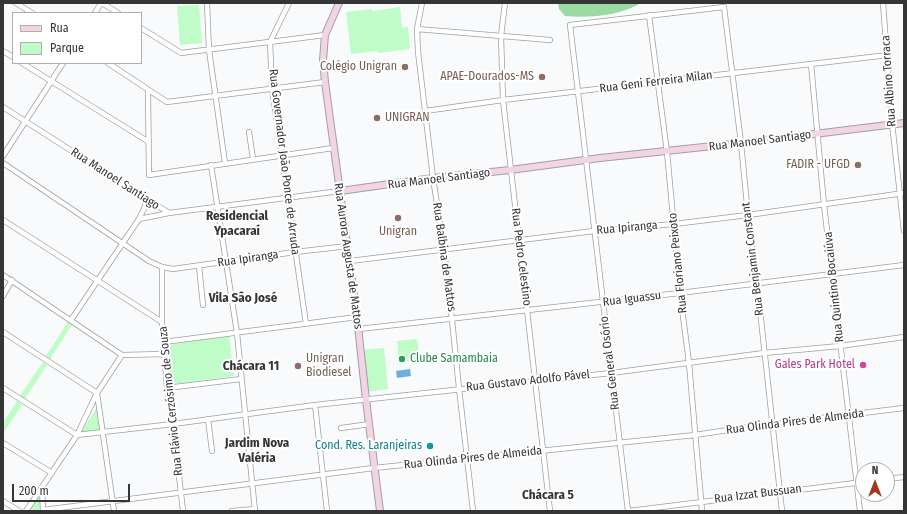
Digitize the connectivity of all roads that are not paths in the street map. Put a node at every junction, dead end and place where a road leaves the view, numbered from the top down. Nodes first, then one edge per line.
1 (16, 3) edge
2 (102, 3) edge
3 (207, 3) edge
4 (290, 3) edge
5 (340, 3) edge
6 (422, 3) edge
7 (505, 3) edge
8 (883, 3) edge
9 (30, 12) edge
10 (96, 12) edge
11 (116, 12) edge
12 (649, 14) junction
13 (142, 29) edge
14 (417, 29) junction
15 (325, 35) junction
16 (501, 36) junction
17 (550, 40) dead end
18 (270, 42) junction
19 (209, 50) junction
20 (3, 51) edge
21 (888, 55) junction
22 (12, 56) edge
23 (24, 64) edge
24 (62, 64) edge
25 (109, 64) edge
26 (810, 64) junction
27 (731, 73) junction
28 (52, 81) junction
29 (325, 82) junction
30 (657, 82) junction
31 (272, 88) junction
32 (148, 90) junction
33 (578, 91) junction
34 (215, 95) junction
35 (503, 100) junction
36 (3, 107) edge
37 (425, 111) junction
38 (25, 121) junction
39 (904, 123) edge
40 (892, 124) junction
41 (249, 132) dead end
42 (817, 133) junction
43 (148, 142) junction
44 (741, 143) junction
45 (333, 148) junction
46 (666, 152) junction
47 (282, 155) junction
48 (3, 156) edge
49 (253, 159) junction
50 (586, 161) junction
51 (3, 163) edge
52 (225, 163) junction
53 (211, 165) junction
54 (510, 170) junction
55 (433, 178) junction
56 (340, 192) junction
57 (902, 194) edge
58 (288, 198) junction
59 (148, 200) junction
60 (824, 205) junction
61 (217, 207) junction
62 (169, 213) junction
63 (748, 215) junction
64 (139, 219) junction
65 (3, 220) edge
66 (674, 224) junction
67 (594, 231) junction
68 (904, 231) edge
69 (519, 240) junction
70 (122, 242) junction
71 (348, 246) junction
72 (444, 249) junction
73 (295, 252) junction
74 (226, 261) junction
75 (350, 261) junction
76 (904, 265) edge
77 (199, 266) junction
78 (162, 267) junction
79 (3, 275) edge
80 (833, 275) junction
81 (12, 280) junction
82 (96, 280) junction
83 (757, 283) junction
84 (680, 293) junction
85 (3, 296) edge
86 (603, 302) junction
87 (203, 305) dead end
88 (528, 311) junction
89 (357, 317) junction
90 (71, 320) junction
91 (452, 320) junction
92 (162, 322) junction
93 (306, 324) junction
94 (359, 329) junction
95 (3, 332) edge
96 (237, 333) junction
97 (904, 337) edge
98 (164, 342) junction
99 (840, 346) junction
100 (764, 353) junction
101 (164, 354) junction
102 (122, 355) junction
103 (689, 363) junction
104 (611, 373) junction
105 (241, 379) junction
106 (536, 381) junction
107 (3, 388) edge
108 (167, 388) junction
109 (458, 388) junction
110 (97, 393) junction
111 (366, 400) junction
112 (315, 405) junction
113 (904, 408) edge
114 (245, 415) junction
115 (849, 416) junction
116 (208, 419) junction
117 (174, 424) junction
118 (370, 424) junction
119 (772, 424) junction
120 (341, 428) dead end
121 (102, 433) junction
122 (76, 435) junction
123 (695, 435) junction
124 (620, 442) junction
125 (3, 443) edge
126 (543, 450) junction
127 (212, 451) dead end
128 (466, 458) junction
129 (855, 466) edge
130 (374, 468) junction
131 (52, 473) junction
132 (323, 475) junction
133 (855, 482) edge
134 (252, 484) junction
135 (42, 487) junction
136 (181, 492) junction
137 (780, 492) junction
138 (3, 501) edge
139 (113, 501) junction
140 (701, 501) junction
141 (43, 510) edge
142 (255, 510) edge
143 (19, 511) edge
144 (26, 511) edge
145 (114, 511) edge
146 (183, 511) edge
147 (232, 511) edge
148 (328, 511) edge
149 (380, 511) edge
150 (473, 511) edge
151 (550, 511) edge
152 (628, 511) edge
153 (702, 511) edge
154 (782, 511) edge

1 - 9 street
2 - 10 street
2 - 11 street
3 - 19 street
4 - 18 street, Rua Governador João Ponce de Arruda
5 - 15 street, Rua Aurora Augusta de Mattos
6 - 14 street, Rua Balbina de Mattos
7 - 16 street, Rua Pedro Celestino
8 - 21 street, Rua Albino Torraca
12 - 27 street, Rua Benjamin Constant
12 - 30 street, Rua Floriano Peixoto
12 - 33 street, Rua General Osório
13 - 19 street
14 - 16 street
14 - 37 street, Rua Balbina de Mattos
15 - 18 street
15 - 29 street, Rua Aurora Augusta de Mattos
16 - 17 street
16 - 35 street, Rua Pedro Celestino
18 - 19 street
18 - 31 street, Rua Governador João Ponce de Arruda
19 - 34 street
20 - 22 street
21 - 26 street, Rua Geni Ferreira Milan
21 - 40 street, Rua Albino Torraca
23 - 28 street
24 - 28 street
25 - 32 street
26 - 27 street, Rua Geni Ferreira Milan
26 - 42 street, Rua Quintino Bocaiúva
27 - 30 street, Rua Geni Ferreira Milan
27 - 44 street, Rua Benjamin Constant
28 - 38 street
28 - 43 street
29 - 31 street
29 - 45 street, Rua Aurora Augusta de Mattos
30 - 33 street, Rua Geni Ferreira Milan
30 - 46 street, Rua Floriano Peixoto
31 - 34 street
31 - 47 street, Rua Governador João Ponce de Arruda
32 - 34 street
32 - 43 street
33 - 35 street, Rua Geni Ferreira Milan
33 - 50 street, Rua General Osório
34 - 52 street
35 - 37 street, Rua Geni Ferreira Milan
35 - 54 street, Rua Pedro Celestino
36 - 38 street, Rua Manoel Santiago
37 - 55 street, Rua Balbina de Mattos
38 - 48 street
38 - 59 street, Rua Manoel Santiago
39 - 40 street, Rua Manoel Santiago
40 - 42 street, Rua Manoel Santiago
40 - 57 street, Rua Albino Torraca
41 - 49 street
42 - 44 street, Rua Manoel Santiago
42 - 60 street, Rua Quintino Bocaiúva
43 - 53 street
44 - 46 street, Rua Manoel Santiago
44 - 63 street, Rua Benjamin Constant
45 - 47 street
45 - 56 street, Rua Aurora Augusta de Mattos
46 - 50 street, Rua Manoel Santiago
46 - 66 street, Rua Floriano Peixoto
47 - 49 street
47 - 58 street, Rua Governador João Ponce de Arruda
49 - 52 street
50 - 54 street, Rua Manoel Santiago
50 - 67 street, Rua General Osório
51 - 70 street, Rua Ipiranga
52 - 53 street
53 - 61 street
54 - 55 street, Rua Manoel Santiago
54 - 69 street, Rua Pedro Celestino
55 - 56 street, Rua Manoel Santiago
55 - 72 street, Rua Balbina de Mattos
56 - 58 street, Rua Manoel Santiago
56 - 71 street, Rua Aurora Augusta de Mattos
57 - 60 street, Rua Ipiranga
57 - 68 street, Rua Albino Torraca
58 - 61 street, Rua Manoel Santiago
58 - 73 street, Rua Governador João Ponce de Arruda
59 - 62 street, Rua Manoel Santiago
59 - 64 street
60 - 63 street, Rua Ipiranga
60 - 80 street, Rua Quintino Bocaiúva
61 - 62 street, Rua Manoel Santiago
61 - 74 street
62 - 64 street
63 - 66 street, Rua Ipiranga
63 - 83 street, Rua Benjamin Constant
64 - 70 street
65 - 82 street
66 - 67 street, Rua Ipiranga
66 - 84 street, Rua Floriano Peixoto
67 - 69 street, Rua Ipiranga
67 - 86 street, Rua General Osório
69 - 72 street, Rua Ipiranga
69 - 88 street, Rua Pedro Celestino
70 - 78 street, Rua Ipiranga
70 - 82 street
71 - 73 street, Rua Ipiranga
71 - 75 street, Rua Aurora Augusta de Mattos
72 - 75 street, Rua Ipiranga
72 - 91 street, Rua Balbina de Mattos
73 - 74 street, Rua Ipiranga
73 - 93 street, Rua Governador João Ponce de Arruda
74 - 77 street, Rua Ipiranga
74 - 96 street
75 - 89 street, Rua Aurora Augusta de Mattos
76 - 80 street, Rua Iguassu
77 - 78 street, Rua Ipiranga
77 - 87 street
78 - 92 street, Rua Flávio Cerzósimo de Souza
79 - 81 street
80 - 83 street, Rua Iguassu
80 - 99 street, Rua Quintino Bocaiúva
81 - 85 street
81 - 90 street
82 - 90 street
82 - 92 street
83 - 84 street, Rua Iguassu
83 - 100 street, Rua Benjamin Constant
84 - 86 street, Rua Iguassu
84 - 103 street, Rua Floriano Peixoto
86 - 88 street, Rua Iguassu
86 - 104 street, Rua General Osório
88 - 91 street, Rua Iguassu
88 - 106 street, Rua Pedro Celestino
89 - 93 street
89 - 94 street, Rua Aurora Augusta de Mattos
90 - 102 street
91 - 94 street, Rua Iguassu
91 - 109 street, Rua Balbina de Mattos
92 - 98 street, Rua Flávio Cerzósimo de Souza
93 - 96 street
94 - 111 street, Rua Aurora Augusta de Mattos
95 - 110 street
96 - 98 street
96 - 105 street
97 - 99 street, Rua Gustavo Adolfo Pável
98 - 101 street, Rua Flávio Cerzósimo de Souza
99 - 100 street, Rua Gustavo Adolfo Pável
99 - 115 street, Rua Quintino Bocaiúva
100 - 103 street, Rua Gustavo Adolfo Pável
100 - 119 street, Rua Benjamin Constant
101 - 102 street
101 - 108 street, Rua Flávio Cerzósimo de Souza
102 - 110 street
103 - 104 street, Rua Gustavo Adolfo Pável
103 - 123 street, Rua Floriano Peixoto
104 - 106 street, Rua Gustavo Adolfo Pável
104 - 124 street, Rua General Osório
105 - 108 street
105 - 114 street
106 - 109 street, Rua Gustavo Adolfo Pável
106 - 126 street, Rua Pedro Celestino
107 - 122 street
108 - 117 street, Rua Flávio Cerzósimo de Souza
109 - 111 street, Rua Gustavo Adolfo Pável
109 - 128 street, Rua Balbina de Mattos
110 - 121 street
110 - 122 street
111 - 112 street, Rua Gustavo Adolfo Pável
111 - 118 street, Rua Aurora Augusta de Mattos
112 - 114 street, Rua Gustavo Adolfo Pável
112 - 132 street
113 - 115 street, Rua Olinda Pires de Almeida
114 - 116 street, Rua Gustavo Adolfo Pável
114 - 134 street
115 - 119 street, Rua Olinda Pires de Almeida
115 - 129 street, Rua Quintino Bocaiúva
116 - 117 street, Rua Gustavo Adolfo Pável
116 - 127 street
117 - 121 street, Rua Gustavo Adolfo Pável
117 - 136 street, Rua Flávio Cerzósimo de Souza
118 - 120 street
118 - 130 street, Rua Aurora Augusta de Mattos
119 - 123 street, Rua Olinda Pires de Almeida
119 - 137 street, Rua Benjamin Constant
121 - 122 street, Rua Gustavo Adolfo Pável
121 - 139 street
122 - 131 street
123 - 124 street, Rua Olinda Pires de Almeida
123 - 140 street, Rua Floriano Peixoto
124 - 126 street, Rua Olinda Pires de Almeida
124 - 152 street, Rua General Osório
125 - 131 street
126 - 128 street, Rua Olinda Pires de Almeida
126 - 151 street, Rua Pedro Celestino
128 - 130 street, Rua Olinda Pires de Almeida
128 - 150 street, Rua Balbina de Mattos
130 - 132 street, Rua Olinda Pires de Almeida
130 - 149 street, Rua Aurora Augusta de Mattos
131 - 135 street
132 - 134 street, Rua Olinda Pires de Almeida
132 - 148 street
133 - 137 street, Rua Izzat Bussuan
134 - 136 street, Rua Olinda Pires de Almeida
134 - 142 street
135 - 141 street
135 - 144 street
136 - 139 street, Rua Olinda Pires de Almeida
136 - 146 street, Rua Flávio Cerzósimo de Souza
137 - 140 street, Rua Izzat Bussuan
137 - 154 street, Rua Benjamin Constant
138 - 143 street
139 - 141 street, Rua Olinda Pires de Almeida
139 - 145 street
140 - 152 street, Rua Izzat Bussuan
140 - 153 street, Rua Floriano Peixoto
142 - 147 street

